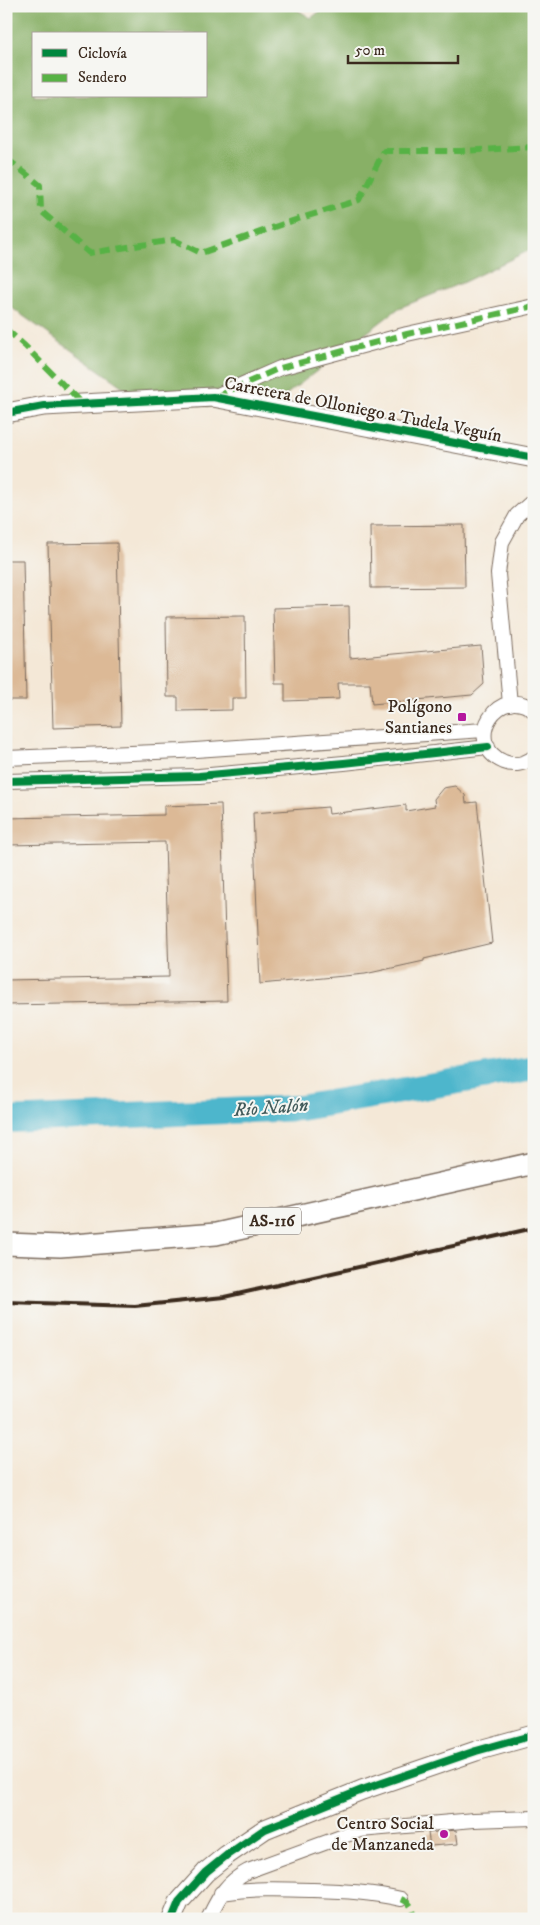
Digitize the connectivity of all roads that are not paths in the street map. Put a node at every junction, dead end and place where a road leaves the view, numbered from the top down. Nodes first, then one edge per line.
1 (534, 306) edge
2 (213, 398) junction
3 (6, 413) edge
4 (534, 458) edge
5 (534, 500) edge
6 (510, 704) junction
7 (534, 711) edge
8 (484, 730) junction
9 (488, 747) junction
10 (534, 757) edge
11 (6, 758) edge
12 (6, 780) edge
13 (534, 1163) edge
14 (6, 1244) edge
15 (534, 1735) edge
16 (534, 1818) edge
17 (221, 1893) junction
18 (400, 1898) dead end
19 (172, 1919) edge
20 (208, 1919) edge

1 - 2 street
2 - 3 street, Carretera de Olloniego a Tudela Veguín
2 - 4 street, Carretera de Olloniego a Tudela Veguín
5 - 6 street
6 - 7 street
6 - 8 street
8 - 9 street
8 - 11 street
9 - 10 street
9 - 12 street
13 - 14 main road, AS-116
15 - 19 street
16 - 17 street
17 - 18 street
17 - 20 street

